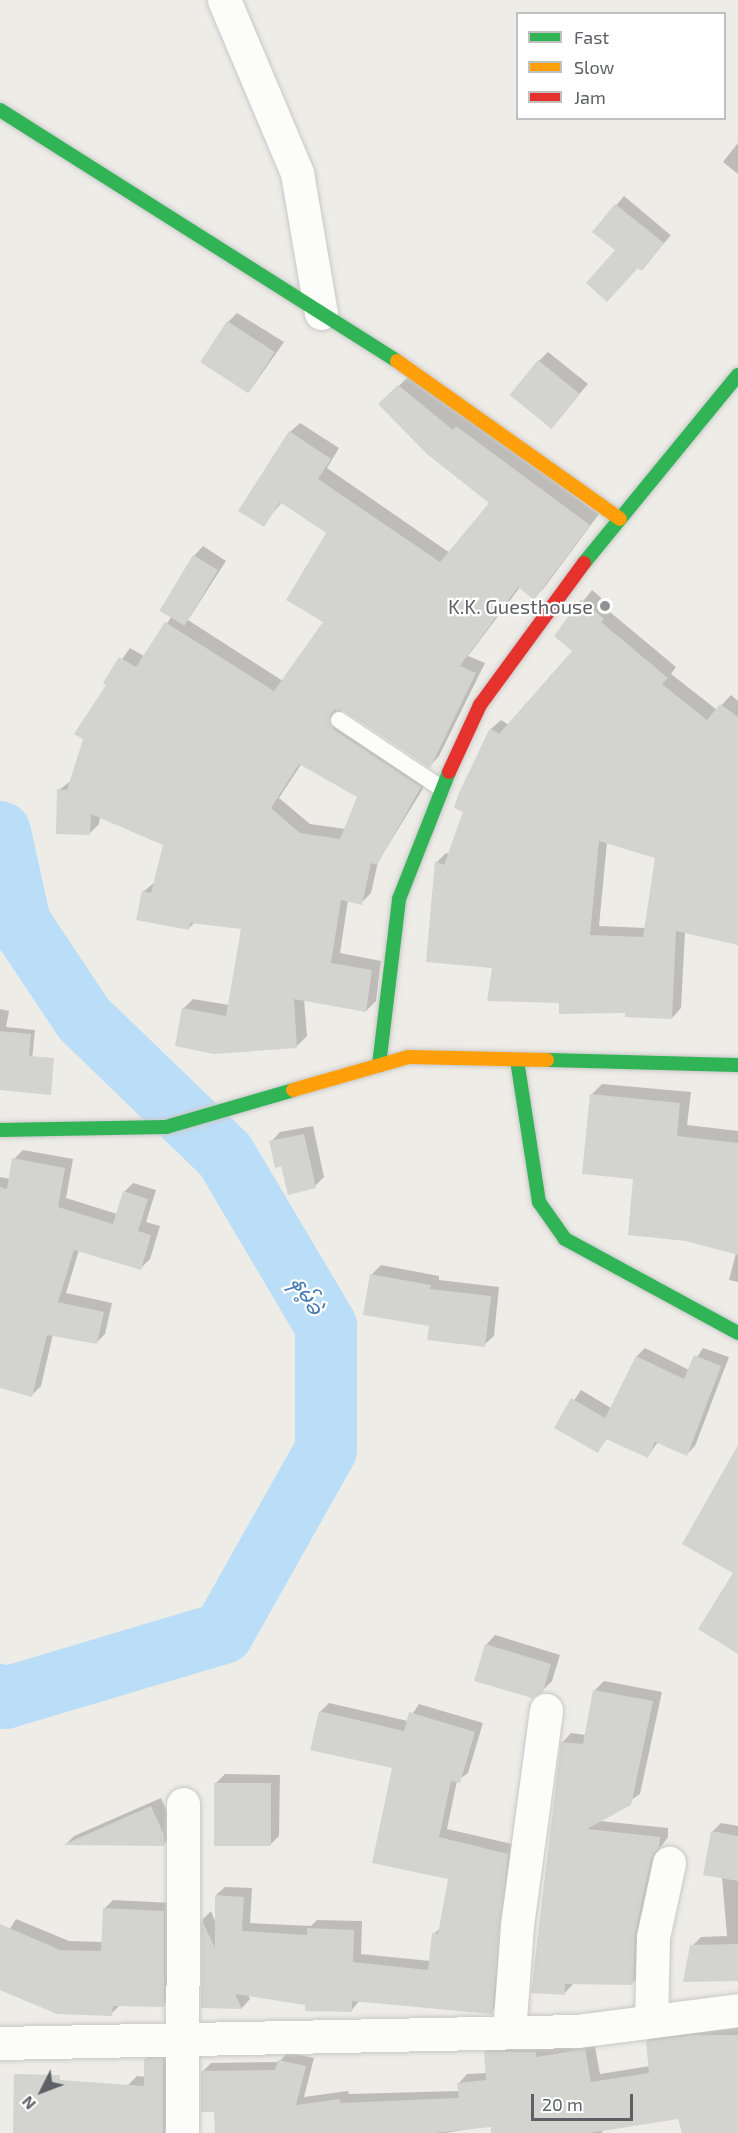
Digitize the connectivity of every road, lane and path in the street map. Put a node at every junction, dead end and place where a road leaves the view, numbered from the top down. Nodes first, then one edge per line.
1 (224, 0) edge
2 (0, 110) edge
3 (321, 313) junction
4 (738, 375) edge
5 (620, 519) junction
6 (339, 720) dead end
7 (441, 788) junction
8 (517, 1060) junction
9 (379, 1065) junction
10 (738, 1065) edge
11 (0, 1130) edge
12 (738, 1333) edge
13 (546, 1710) dead end
14 (183, 1804) dead end
15 (669, 1863) dead end
16 (738, 2010) edge
17 (651, 2021) junction
18 (509, 2032) junction
19 (183, 2039) junction
20 (0, 2043) edge
21 (182, 2133) edge

1 - 3 street
2 - 3 street
3 - 5 street
4 - 5 street
5 - 7 street
6 - 7 lane
7 - 9 street
8 - 9 street
8 - 10 street
8 - 12 street
9 - 11 street
13 - 18 street
14 - 19 street
15 - 17 street
16 - 17 street
17 - 18 street
18 - 19 street
19 - 20 street
19 - 21 street

